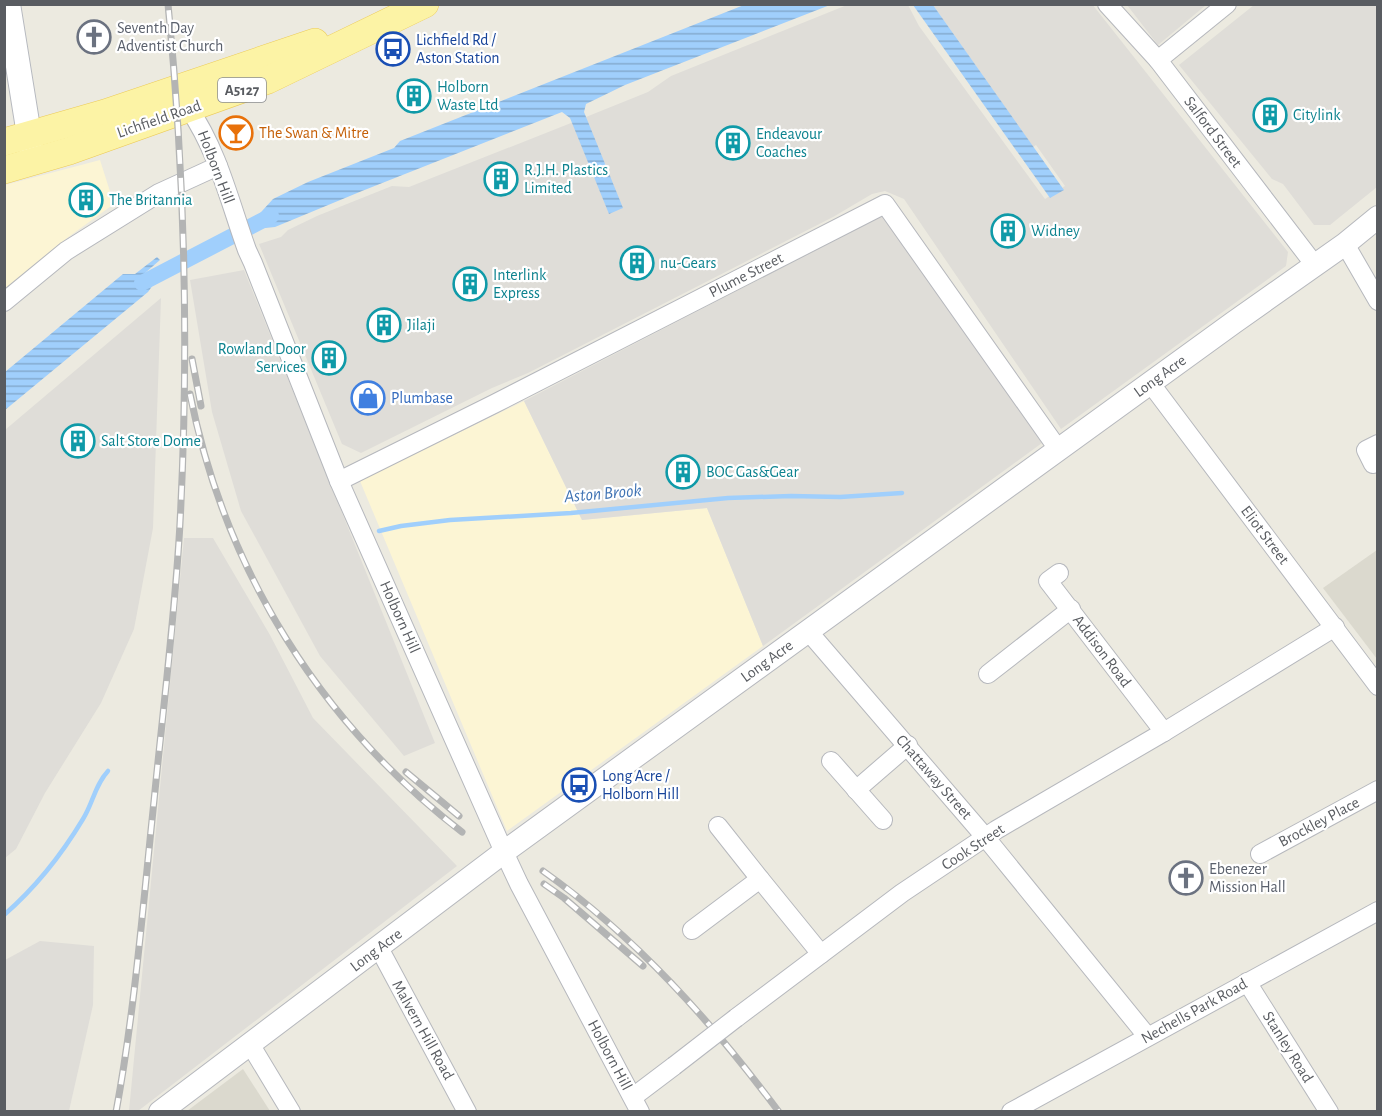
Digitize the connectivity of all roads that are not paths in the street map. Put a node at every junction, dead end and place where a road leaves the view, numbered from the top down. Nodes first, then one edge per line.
1 (8, 4) edge
2 (1107, 4) edge
3 (1227, 4) edge
4 (416, 8) edge
5 (1158, 60) junction
6 (189, 109) junction
7 (16, 139) edge
8 (33, 163) junction
9 (218, 166) junction
10 (4, 170) edge
11 (1377, 217) edge
12 (1345, 244) junction
13 (1314, 264) junction
14 (1377, 301) edge
15 (4, 302) edge
16 (1151, 384) junction
17 (1377, 444) edge
18 (1058, 449) junction
19 (1373, 464) dead end
20 (339, 481) junction
21 (1059, 573) dead end
22 (1071, 609) junction
23 (1335, 627) junction
24 (808, 632) junction
25 (988, 674) dead end
26 (1377, 686) edge
27 (1164, 732) junction
28 (908, 745) junction
29 (831, 761) dead end
30 (856, 790) junction
31 (1377, 790) edge
32 (883, 820) dead end
33 (718, 826) dead end
34 (986, 838) junction
35 (504, 852) junction
36 (1260, 854) dead end
37 (760, 879) junction
38 (1377, 911) edge
39 (692, 930) dead end
40 (379, 948) junction
41 (821, 954) junction
42 (1247, 982) junction
43 (1147, 1036) junction
44 (250, 1044) junction
45 (636, 1104) edge
46 (160, 1112) edge
47 (291, 1112) edge
48 (468, 1112) edge
49 (1011, 1112) edge
50 (1329, 1112) edge

1 - 7 main road
2 - 5 street, Salford Street
3 - 5 street
4 - 6 main road, Lichfield Road / A5127
4 - 7 main road, Lichfield Road / A5127
5 - 13 street, Salford Street
6 - 8 main road, Lichfield Road / A5127
6 - 9 street, Holborn Hill
7 - 8 main road
8 - 10 main road, Lichfield Road / A5127
9 - 15 street
9 - 20 street, Holborn Hill
11 - 12 street, Long Acre
12 - 13 street, Long Acre
12 - 14 street
13 - 16 street, Long Acre
16 - 18 street, Long Acre
16 - 23 street, Eliot Street
17 - 19 street
18 - 20 street, Plume Street
18 - 24 street, Long Acre
20 - 35 street, Holborn Hill
21 - 22 street, Addison Road
22 - 25 street
22 - 27 street, Addison Road
23 - 26 street, Eliot Street
23 - 27 street, Cook Street
24 - 28 street, Chattaway Street
24 - 35 street, Long Acre
27 - 34 street, Cook Street
28 - 30 street
28 - 34 street, Chattaway Street
29 - 30 street
30 - 32 street
31 - 36 street, Brockley Place
33 - 37 street
34 - 41 street, Cook Street
34 - 43 street, Chattaway Street
35 - 40 street, Long Acre
35 - 45 street, Holborn Hill
37 - 39 street
37 - 41 street
38 - 42 street, Nechells Park Road
40 - 44 street, Long Acre
40 - 48 street, Malvern Hill Road
41 - 45 street, Cook Street, bridge
42 - 43 street, Nechells Park Road
42 - 50 street, Stanley Road
43 - 49 street, Nechells Park Road
44 - 46 street, Long Acre
44 - 47 street

